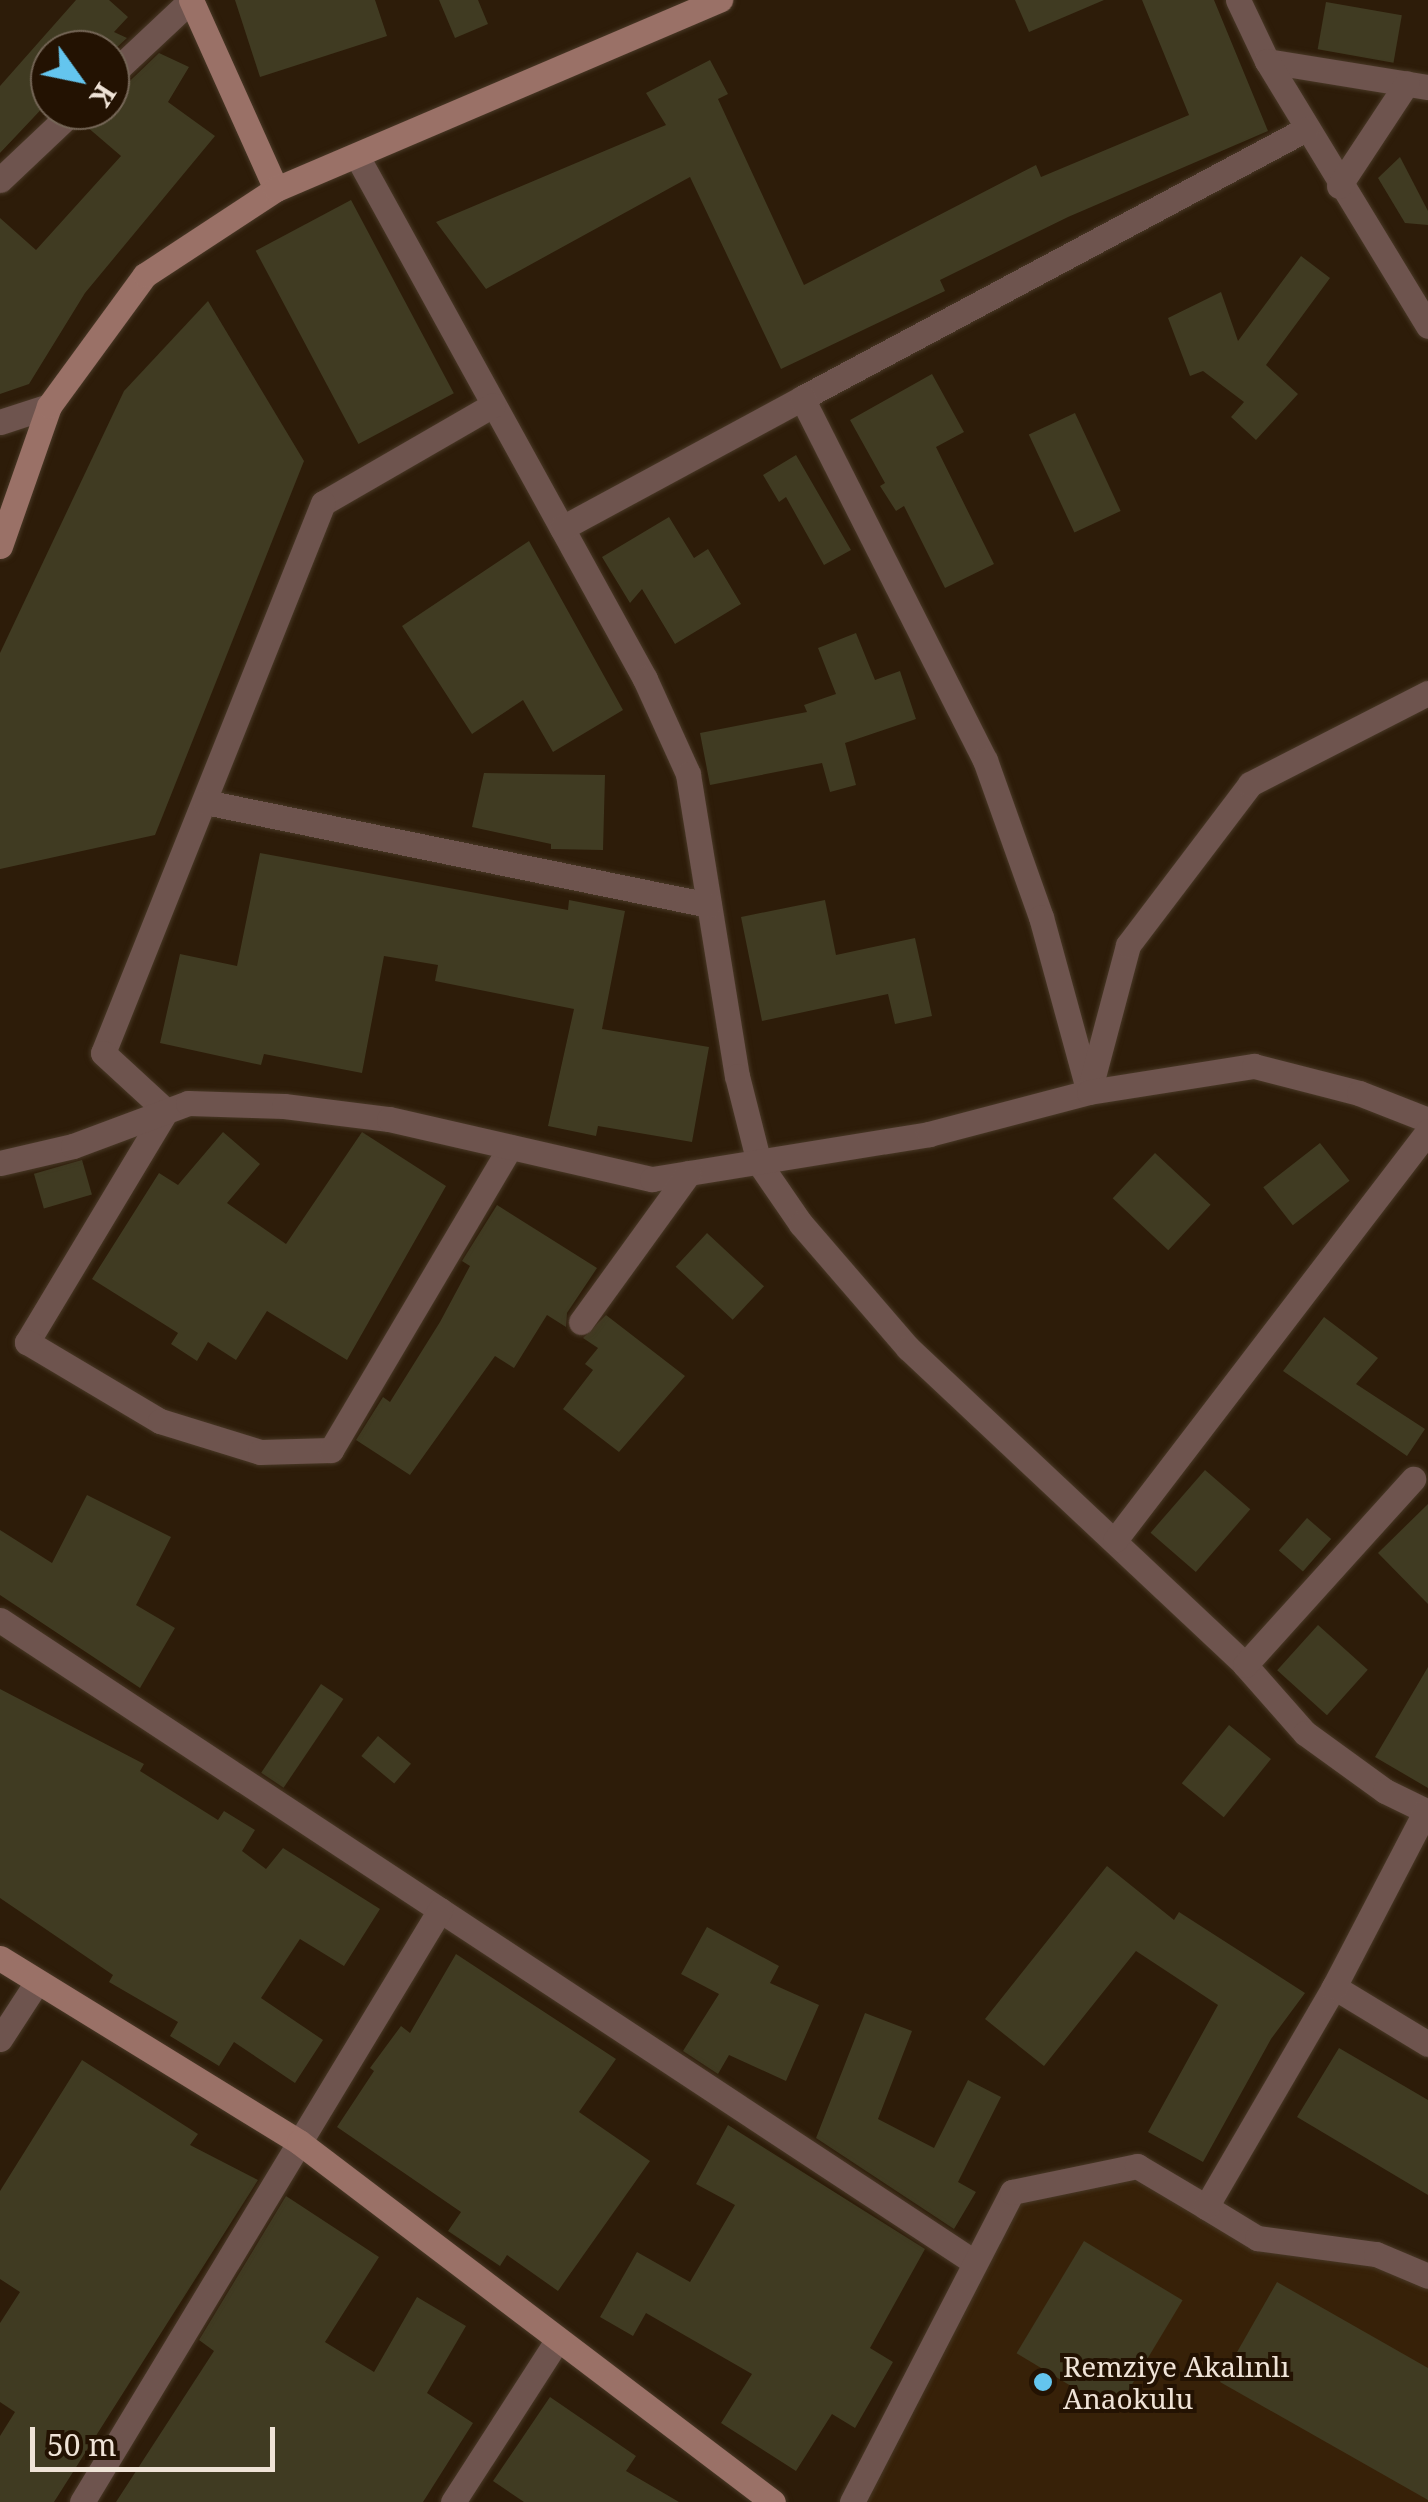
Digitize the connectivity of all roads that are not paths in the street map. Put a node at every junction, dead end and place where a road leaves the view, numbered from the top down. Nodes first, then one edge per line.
1 (190, 0) edge
2 (720, 0) edge
3 (1238, 0) edge
4 (130, 57) edge
5 (1266, 60) junction
6 (1418, 85) edge
7 (1306, 129) junction
8 (53, 130) edge
9 (358, 158) junction
10 (0, 180) edge
11 (1339, 186) junction
12 (276, 189) junction
13 (1428, 326) edge
14 (802, 398) junction
15 (493, 405) junction
16 (49, 406) junction
17 (0, 422) edge
18 (562, 528) junction
19 (0, 546) edge
20 (1428, 693) edge
21 (205, 802) junction
22 (709, 906) junction
23 (1089, 1092) junction
24 (166, 1112) junction
25 (1428, 1120) edge
26 (1428, 1131) edge
27 (510, 1147) junction
28 (0, 1163) edge
29 (759, 1164) junction
30 (688, 1173) junction
31 (581, 1322) dead end
32 (1413, 1478) dead end
33 (1115, 1540) junction
34 (0, 1620) edge
35 (1245, 1665) junction
36 (1427, 1812) edge
37 (440, 1910) junction
38 (0, 1958) edge
39 (36, 1982) junction
40 (1334, 1987) junction
41 (0, 2039) edge
42 (1428, 2044) edge
43 (299, 2142) junction
44 (1206, 2207) junction
45 (974, 2262) junction
46 (1428, 2276) edge
47 (556, 2342) junction
48 (747, 2495) edge
49 (82, 2502) edge
50 (452, 2502) edge
51 (773, 2502) edge
52 (852, 2502) edge

1 - 4 street
1 - 12 street
2 - 9 street
3 - 5 street
5 - 6 street
5 - 7 street
6 - 11 street
7 - 11 street
7 - 14 street
8 - 10 street
9 - 12 street
9 - 15 street
11 - 13 street
12 - 16 street
14 - 18 street
14 - 23 street
15 - 18 street
15 - 21 street
16 - 17 street
16 - 19 street
18 - 22 street
20 - 23 street
21 - 22 street
21 - 24 street
22 - 29 street
23 - 25 street
23 - 29 street
24 - 27 street
24 - 27 street
24 - 28 street
26 - 33 street
27 - 30 street
29 - 30 street
29 - 33 street
30 - 31 street
32 - 35 street
33 - 35 street
34 - 37 street
35 - 36 street
36 - 40 street
37 - 43 street
37 - 45 street
38 - 39 street
39 - 41 street
39 - 43 street
40 - 42 street
40 - 44 street
43 - 47 street
43 - 49 street
44 - 45 street
44 - 46 street
45 - 52 street
47 - 48 street
47 - 50 street
48 - 51 street

